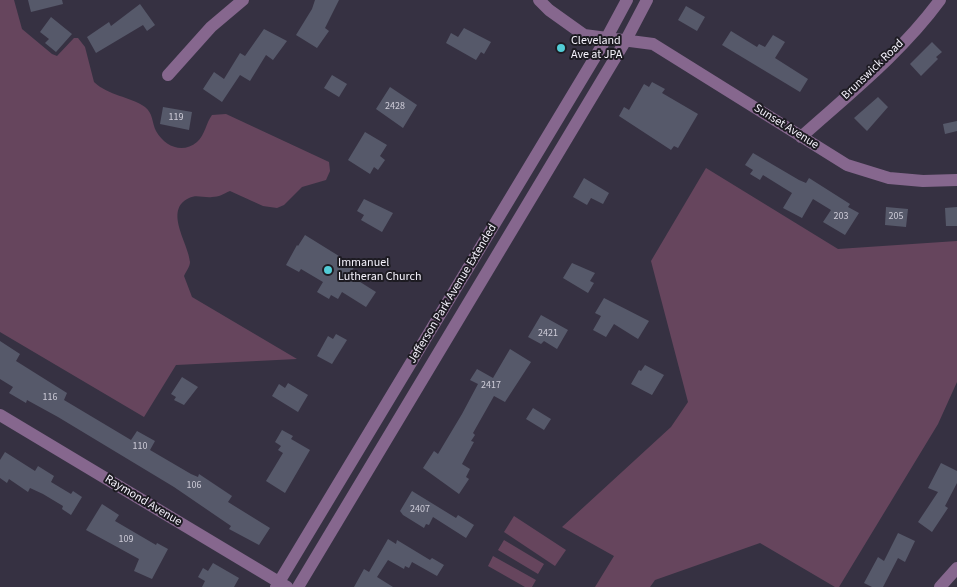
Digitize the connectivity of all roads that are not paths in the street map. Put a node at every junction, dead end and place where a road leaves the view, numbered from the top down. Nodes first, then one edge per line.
1 (243, 0) edge
2 (539, 0) edge
3 (627, 0) edge
4 (647, 0) edge
5 (940, 0) edge
6 (606, 39) junction
7 (626, 40) junction
8 (168, 75) dead end
9 (801, 137) junction
10 (957, 180) edge
11 (414, 359) junction
12 (430, 368) junction
13 (0, 415) edge
14 (957, 568) edge
15 (281, 585) edge
16 (298, 587) edge
17 (940, 587) edge

1 - 8 street
2 - 6 street, Sunset Avenue
3 - 6 street, Jefferson Park Avenue Extended
4 - 7 street, Jefferson Park Avenue Extended
5 - 9 street, Brunswick Road
6 - 7 street, Sunset Avenue
6 - 11 street, Jefferson Park Avenue Extended
7 - 9 street, Sunset Avenue
7 - 12 street, Jefferson Park Avenue Extended
9 - 10 street, Sunset Avenue
11 - 12 street
11 - 15 street, Jefferson Park Avenue Extended
12 - 16 street, Jefferson Park Avenue Extended
13 - 15 street, Raymond Avenue
14 - 17 street

